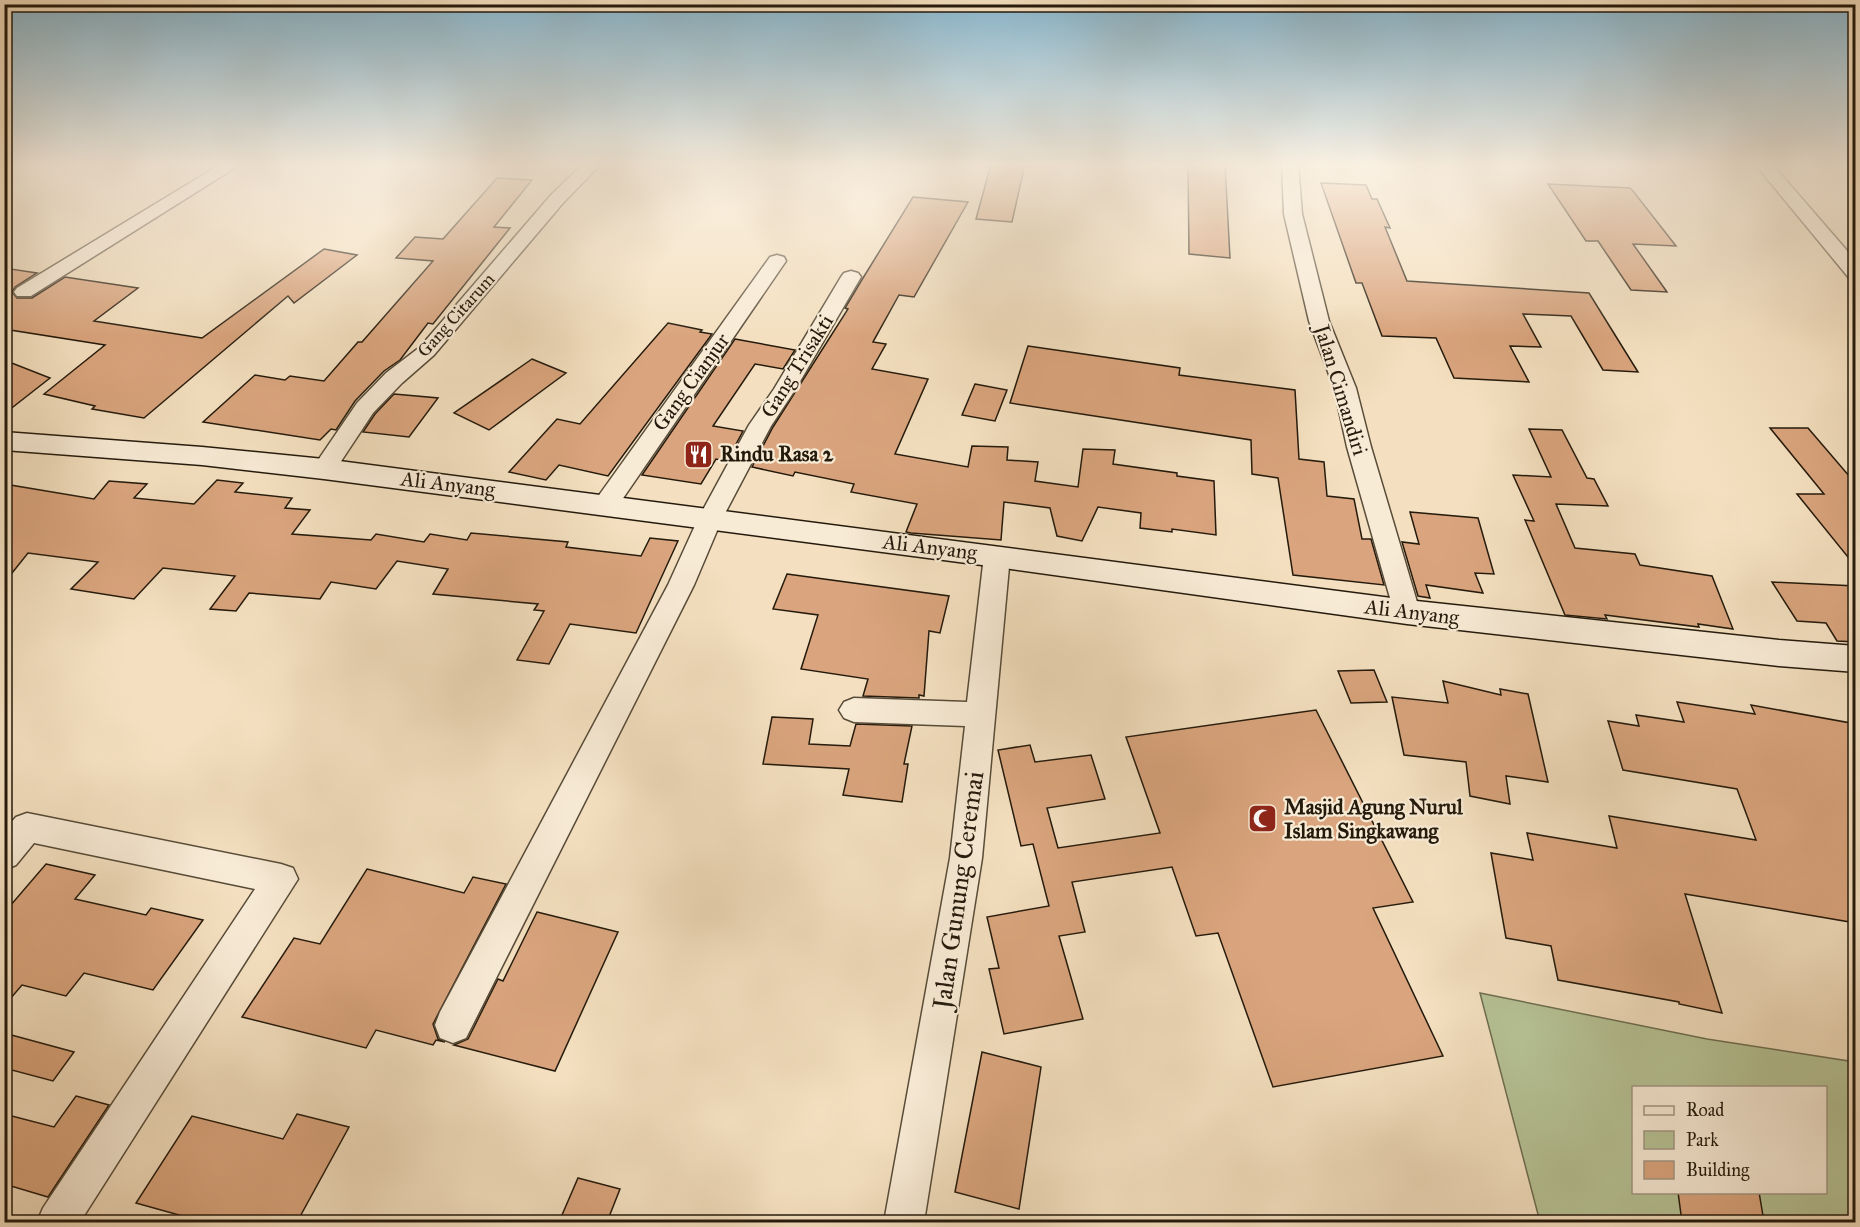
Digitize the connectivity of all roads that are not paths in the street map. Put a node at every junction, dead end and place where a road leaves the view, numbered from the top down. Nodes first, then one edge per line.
1 (140, 221) edge
2 (538, 221) edge
3 (1295, 221) edge
4 (1811, 221) edge
5 (777, 261) dead end
6 (1856, 274) edge
7 (850, 277) dead end
8 (24, 292) dead end
9 (4, 441) edge
10 (324, 469) junction
11 (606, 504) junction
12 (710, 519) junction
13 (997, 556) junction
14 (1407, 612) junction
15 (1856, 659) edge
16 (854, 710) dead end
17 (981, 715) junction
18 (4, 855) edge
19 (453, 1025) dead end
20 (57, 1222) edge
21 (904, 1222) edge

1 - 8 street
2 - 10 street, Gang Citarum
3 - 14 street, Jalan Cimandiri
4 - 6 street
5 - 11 street, Gang Cianjur
7 - 12 street, Gang Trisakti
9 - 10 street, Ali Anyang
10 - 11 street, Ali Anyang
11 - 12 street, Ali Anyang
12 - 13 street, Ali Anyang
12 - 19 street, Gang Trisakti
13 - 14 street, Ali Anyang
13 - 17 street, Jalan Gunung Ceremai
14 - 15 street, Ali Anyang
16 - 17 street
17 - 21 street, Jalan Gunung Ceremai
18 - 20 street

